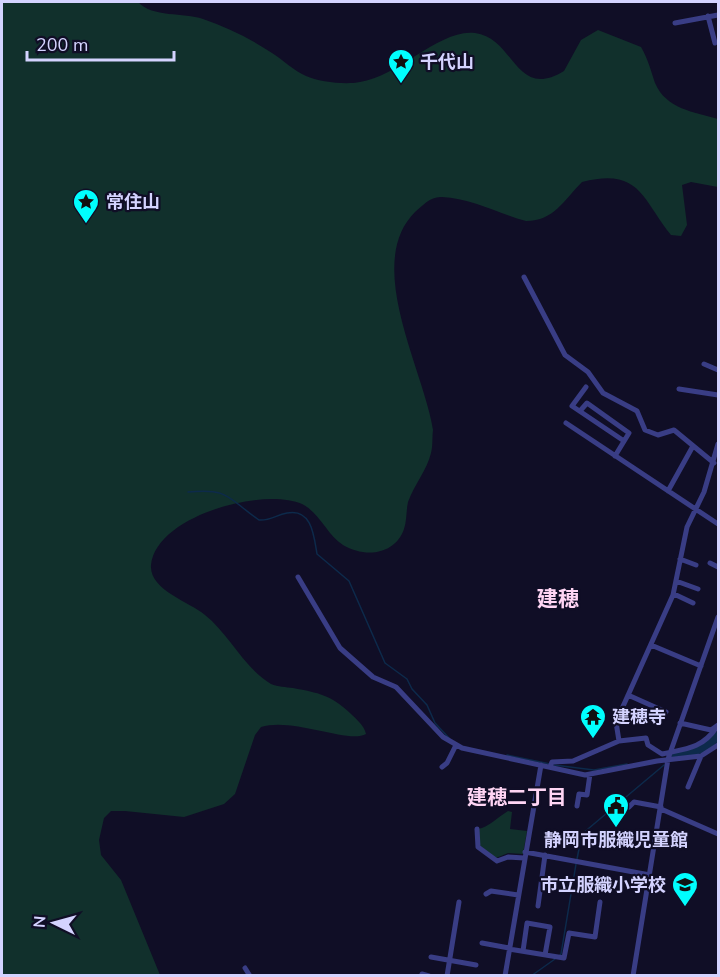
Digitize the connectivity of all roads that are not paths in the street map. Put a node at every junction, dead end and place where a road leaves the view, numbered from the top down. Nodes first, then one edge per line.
1 (718, 15) edge
2 (708, 16) junction
3 (675, 23) dead end
4 (715, 43) dead end
5 (524, 277) dead end
6 (704, 364) dead end
7 (718, 370) edge
8 (586, 387) dead end
9 (679, 389) dead end
10 (718, 395) edge
11 (580, 411) junction
12 (566, 423) dead end
13 (624, 441) junction
14 (718, 444) edge
15 (693, 446) junction
16 (615, 456) junction
17 (714, 463) junction
18 (668, 491) junction
19 (697, 511) junction
20 (718, 524) edge
21 (680, 559) junction
22 (710, 563) dead end
23 (696, 565) dead end
24 (718, 567) edge
25 (298, 577) dead end
26 (676, 581) junction
27 (698, 589) dead end
28 (674, 594) junction
29 (693, 603) dead end
30 (718, 617) edge
31 (651, 645) junction
32 (701, 666) junction
33 (628, 695) junction
34 (666, 712) dead end
35 (680, 723) junction
36 (717, 727) edge
37 (619, 741) junction
38 (456, 745) junction
39 (718, 745) edge
40 (670, 752) junction
41 (701, 756) junction
42 (668, 759) junction
43 (541, 765) junction
44 (442, 767) dead end
45 (550, 767) junction
46 (590, 774) junction
47 (688, 787) dead end
48 (577, 806) dead end
49 (629, 807) dead end
50 (661, 808) junction
51 (477, 829) dead end
52 (718, 834) edge
53 (524, 855) junction
54 (545, 855) junction
55 (650, 875) junction
56 (486, 894) dead end
57 (518, 896) junction
58 (459, 902) dead end
59 (600, 902) dead end
60 (538, 906) dead end
61 (482, 943) dead end
62 (509, 948) junction
63 (523, 951) junction
64 (545, 955) junction
65 (431, 957) dead end
66 (449, 960) junction
67 (476, 965) dead end
68 (245, 968) dead end
69 (422, 974) edge
70 (250, 975) edge
71 (429, 975) edge
72 (447, 975) edge
73 (505, 975) edge
74 (633, 975) edge

1 - 2 street
2 - 3 street
2 - 4 street
5 - 15 street
6 - 7 street
8 - 11 street
9 - 10 street
11 - 13 street
11 - 13 street
12 - 16 street
13 - 16 street
14 - 17 street
15 - 17 street
15 - 18 street
16 - 18 street
17 - 19 street
18 - 19 street
19 - 20 street
19 - 21 street
21 - 23 street
21 - 26 street
22 - 24 street
25 - 38 street
26 - 27 street
26 - 28 street
28 - 29 street
28 - 31 street
30 - 32 street
31 - 32 street
31 - 33 street
32 - 35 street
33 - 34 street
33 - 37 street
35 - 36 street
35 - 40 street
36 - 40 street
37 - 40 street
37 - 45 street
38 - 43 street
38 - 44 street
39 - 41 street
40 - 42 street
41 - 42 street
41 - 47 street
42 - 46 street
42 - 50 street
43 - 45 street
43 - 53 street
45 - 46 street
46 - 48 street
49 - 50 street
50 - 52 street
50 - 55 street
51 - 53 street
53 - 54 street
53 - 57 street
54 - 55 street
54 - 60 street
55 - 74 street
56 - 57 street
57 - 62 street
58 - 66 street
59 - 64 street
61 - 62 street
62 - 63 street
62 - 73 street
63 - 64 street
63 - 64 street
65 - 66 street
66 - 67 street
66 - 72 street
68 - 70 street
69 - 71 street

